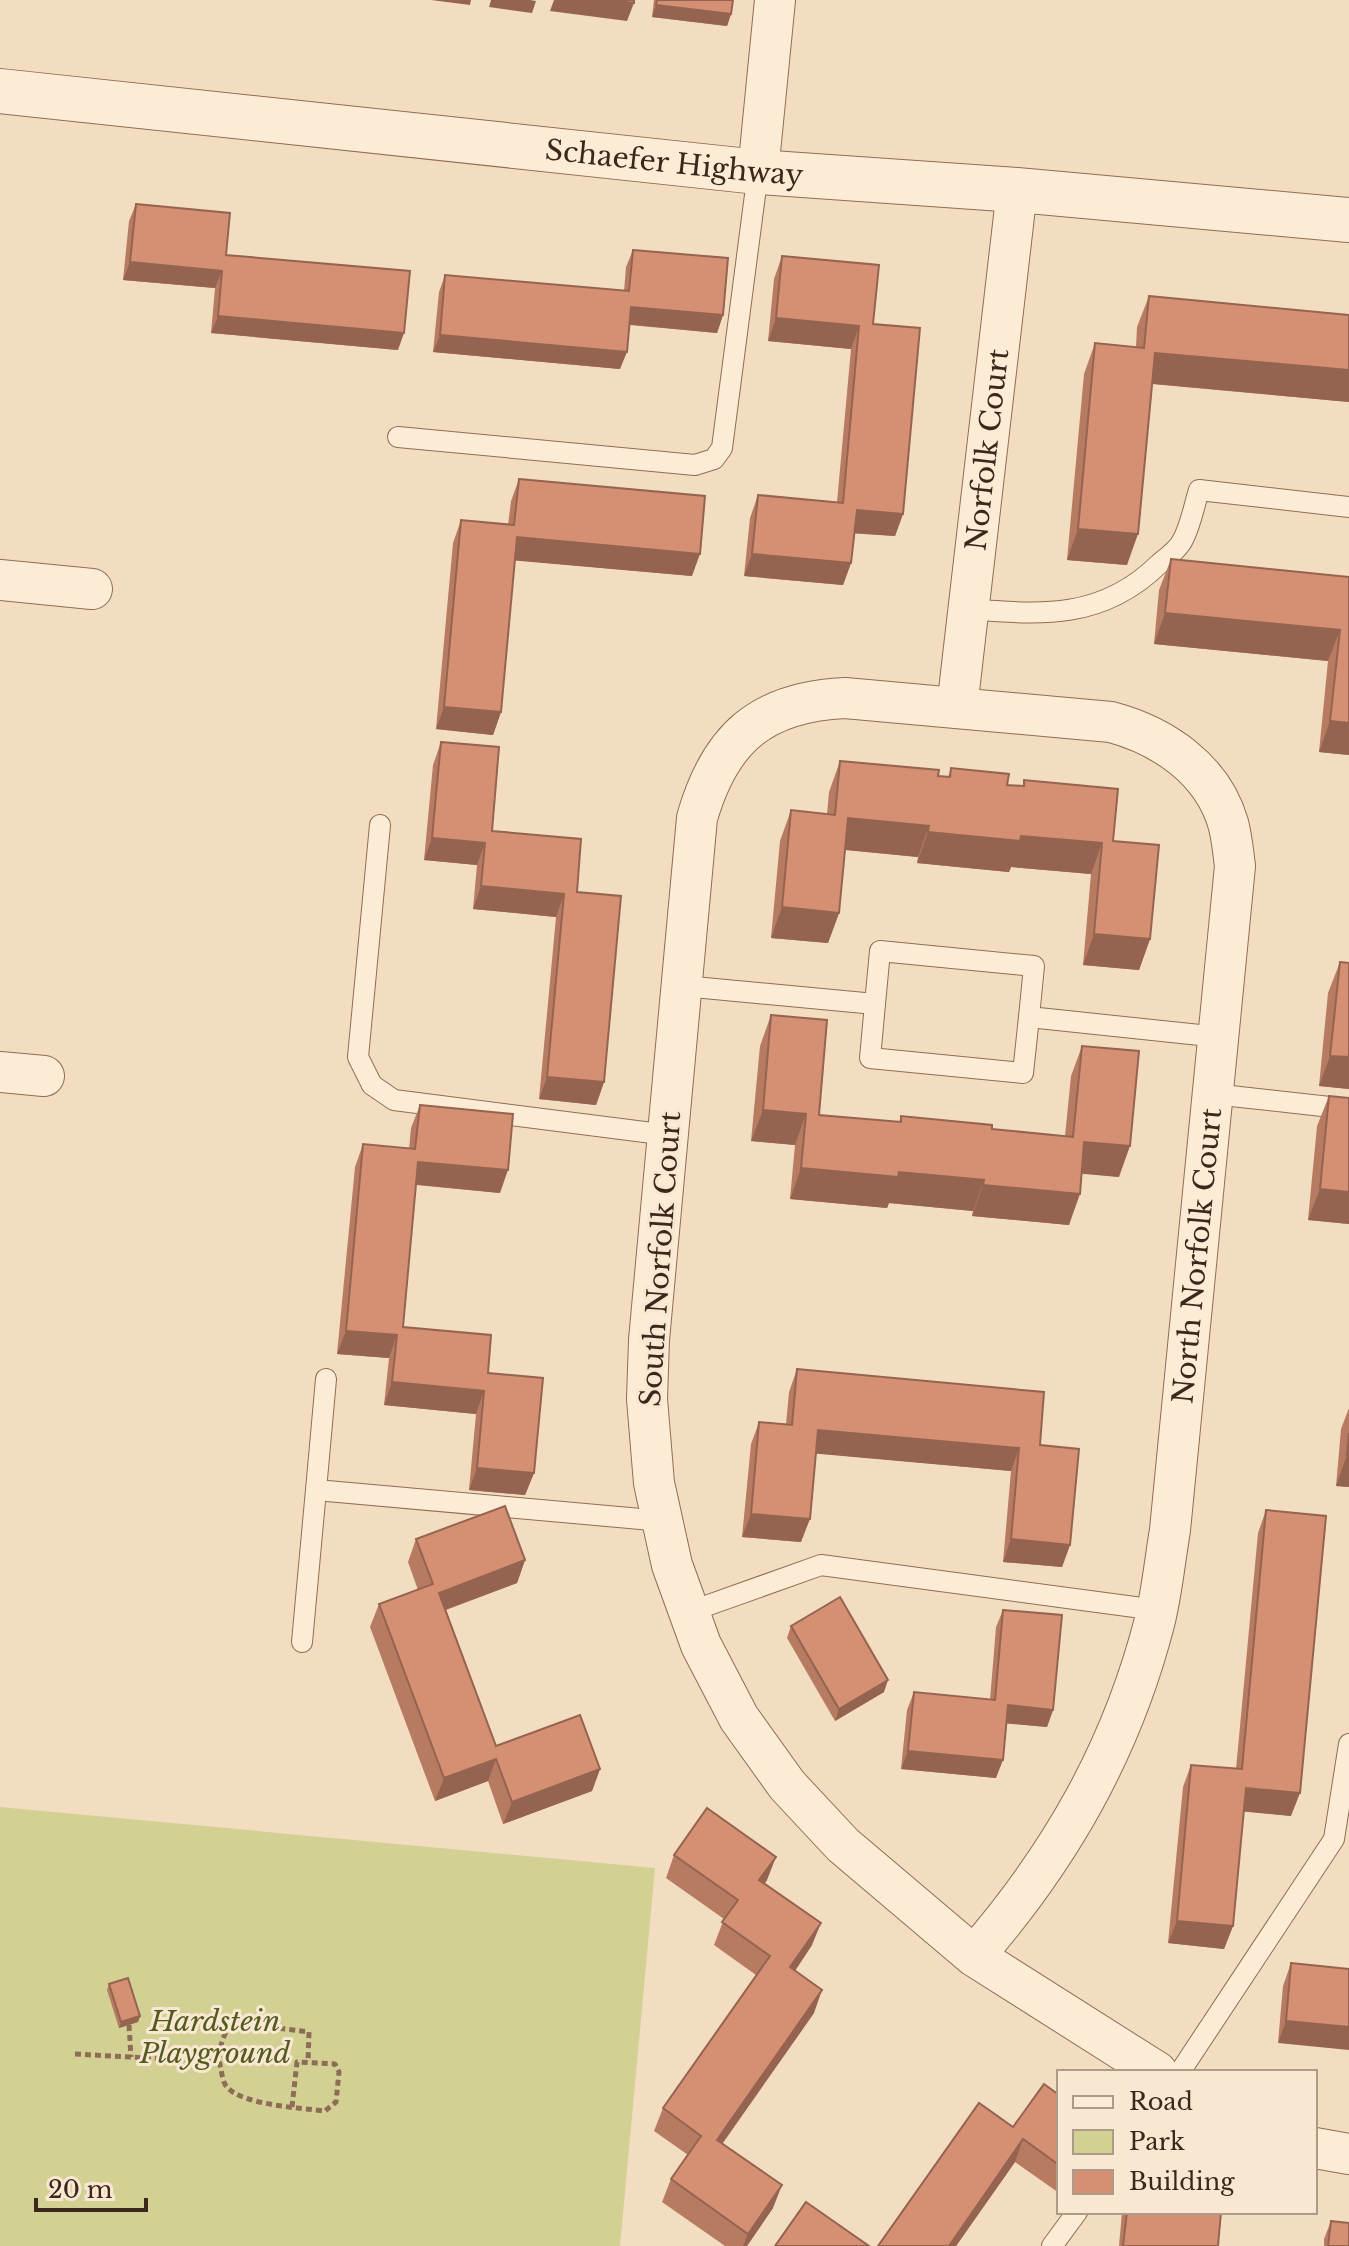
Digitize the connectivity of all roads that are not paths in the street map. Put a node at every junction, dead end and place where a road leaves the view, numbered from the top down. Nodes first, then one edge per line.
1 (775, 0) edge
2 (0, 91) edge
3 (758, 172) junction
4 (1017, 190) junction
5 (1349, 220) edge
6 (398, 437) dead end
7 (1349, 507) edge
8 (0, 580) edge
9 (92, 589) dead end
10 (968, 609) junction
11 (957, 708) junction
12 (380, 825) dead end
13 (683, 986) junction
14 (875, 1004) junction
15 (1029, 1017) junction
16 (1219, 1037) junction
17 (0, 1072) edge
18 (44, 1076) dead end
19 (1213, 1094) junction
20 (1349, 1109) edge
21 (668, 1135) junction
22 (326, 1379) dead end
23 (316, 1490) junction
24 (663, 1521) junction
25 (1157, 1610) junction
26 (689, 1612) junction
27 (302, 1642) dead end
28 (1349, 1744) edge
29 (974, 1956) junction
30 (1154, 2070) edge
31 (1181, 2070) edge
32 (1317, 2148) edge
33 (1349, 2154) edge
34 (1076, 2214) edge
35 (1052, 2246) edge

1 - 3 street
2 - 3 street, Schaefer Highway
3 - 4 street, Schaefer Highway
3 - 6 lane
4 - 5 street, Schaefer Highway
4 - 10 street, Norfolk Court
7 - 10 lane
8 - 9 street
10 - 11 street, Norfolk Court
11 - 13 street, South Norfolk Court
11 - 16 street, North Norfolk Court
12 - 21 lane
13 - 14 lane
13 - 21 street, South Norfolk Court
14 - 15 lane
14 - 15 lane
15 - 16 lane
16 - 19 street, North Norfolk Court
17 - 18 street
19 - 20 lane
19 - 25 street, North Norfolk Court
21 - 24 street, South Norfolk Court
22 - 23 lane
23 - 24 lane
23 - 27 lane
24 - 26 street, South Norfolk Court
25 - 26 lane
25 - 29 street, North Norfolk Court
26 - 29 street, South Norfolk Court
28 - 31 lane
29 - 30 street, South Norfolk Court
32 - 33 street
34 - 35 lane

